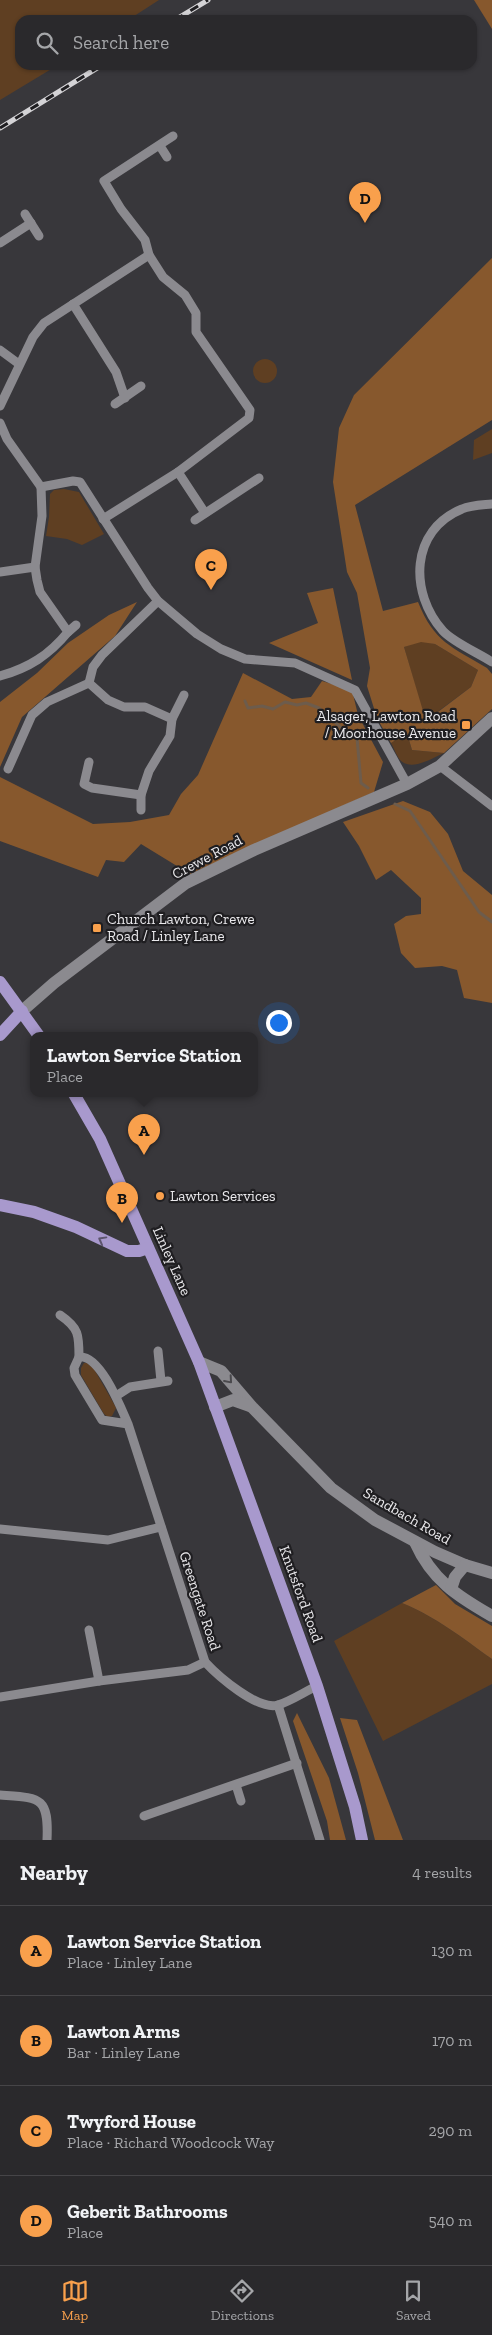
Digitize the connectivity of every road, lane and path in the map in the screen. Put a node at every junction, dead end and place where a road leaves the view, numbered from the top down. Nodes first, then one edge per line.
1 (174, 136) dead end
2 (160, 146) junction
3 (167, 157) dead end
4 (25, 214) dead end
5 (31, 223) junction
6 (39, 236) dead end
7 (0, 243) edge
8 (149, 255) junction
9 (73, 304) junction
10 (0, 350) edge
11 (19, 364) junction
12 (141, 386) dead end
13 (124, 398) junction
14 (115, 404) dead end
15 (0, 406) edge
16 (250, 415) junction
17 (262, 415) dead end
18 (0, 423) edge
19 (178, 472) junction
20 (259, 478) dead end
21 (41, 487) junction
22 (492, 504) edge
23 (205, 513) junction
24 (103, 519) junction
25 (195, 520) dead end
26 (34, 567) junction
27 (0, 572) edge
28 (158, 601) junction
29 (76, 625) dead end
30 (68, 632) junction
31 (492, 662) edge
32 (0, 676) edge
33 (89, 683) junction
34 (184, 695) dead end
35 (492, 718) edge
36 (172, 719) junction
37 (89, 762) dead end
38 (440, 766) junction
39 (8, 769) dead end
40 (407, 784) junction
41 (141, 795) junction
42 (492, 806) edge
43 (141, 810) dead end
44 (0, 982) edge
45 (22, 1011) junction
46 (36, 1032) edge
47 (0, 1035) edge
48 (76, 1097) edge
49 (0, 1205) edge
50 (148, 1248) junction
51 (60, 1315) dead end
52 (158, 1351) dead end
53 (79, 1357) junction
54 (199, 1362) junction
55 (116, 1396) junction
56 (214, 1407) junction
57 (252, 1407) junction
58 (128, 1424) junction
59 (161, 1527) junction
60 (0, 1528) edge
61 (415, 1542) junction
62 (464, 1565) junction
63 (492, 1573) edge
64 (451, 1589) junction
65 (492, 1616) edge
66 (90, 1630) dead end
67 (205, 1662) junction
68 (99, 1681) junction
69 (317, 1686) junction
70 (0, 1697) edge
71 (278, 1705) junction
72 (297, 1763) junction
73 (236, 1785) junction
74 (0, 1795) edge
75 (241, 1801) dead end
76 (144, 1816) dead end
77 (47, 1840) edge
78 (320, 1840) edge
79 (362, 1840) edge

1 - 2 street
2 - 3 street
2 - 8 street
4 - 5 street
5 - 6 street
5 - 7 street
8 - 9 street
8 - 16 street
9 - 11 street
9 - 13 street
10 - 11 street
11 - 15 street
12 - 13 street
13 - 14 street
16 - 17 street
16 - 19 street
18 - 21 street
19 - 23 street
19 - 24 street
20 - 23 street
21 - 24 street
21 - 26 street
22 - 31 street
23 - 25 street
24 - 28 street
26 - 27 street
26 - 30 street
28 - 33 street
28 - 40 street
29 - 30 street
30 - 32 street
33 - 36 street
33 - 39 street
34 - 36 street
35 - 38 main road, Crewe Road
36 - 41 street
37 - 41 street
38 - 40 main road, Crewe Road
38 - 42 street
40 - 45 main road, Crewe Road
41 - 43 street
44 - 45 main road
45 - 46 main road
45 - 47 main road, Crewe Road
48 - 50 main road, Linley Lane
50 -> 49 main road
50 - 54 main road, Linley Lane
51 - 53 street
52 - 55 street
53 - 55 street, Greengate Road
53 - 58 street
54 - 56 main road, Knutsford Road
54 -> 57 main road, Sandbach Road
55 - 58 street, Greengate Road
56 - 57 main road
56 - 69 main road, Knutsford Road
57 - 61 main road, Sandbach Road
58 - 59 street, Greengate Road
59 - 60 street
59 - 67 street, Greengate Road
61 - 62 main road, Sandbach Road
61 - 64 main road
62 - 63 main road, Sandbach Road
62 - 64 main road
64 - 65 main road
66 - 68 street
67 - 68 street
67 - 71 street, Greengate Road
68 - 70 street
69 - 71 street
69 - 79 main road, Knutsford Road
71 - 72 street
72 - 73 street
72 - 78 street
73 - 75 street
73 - 76 street
74 - 77 street

